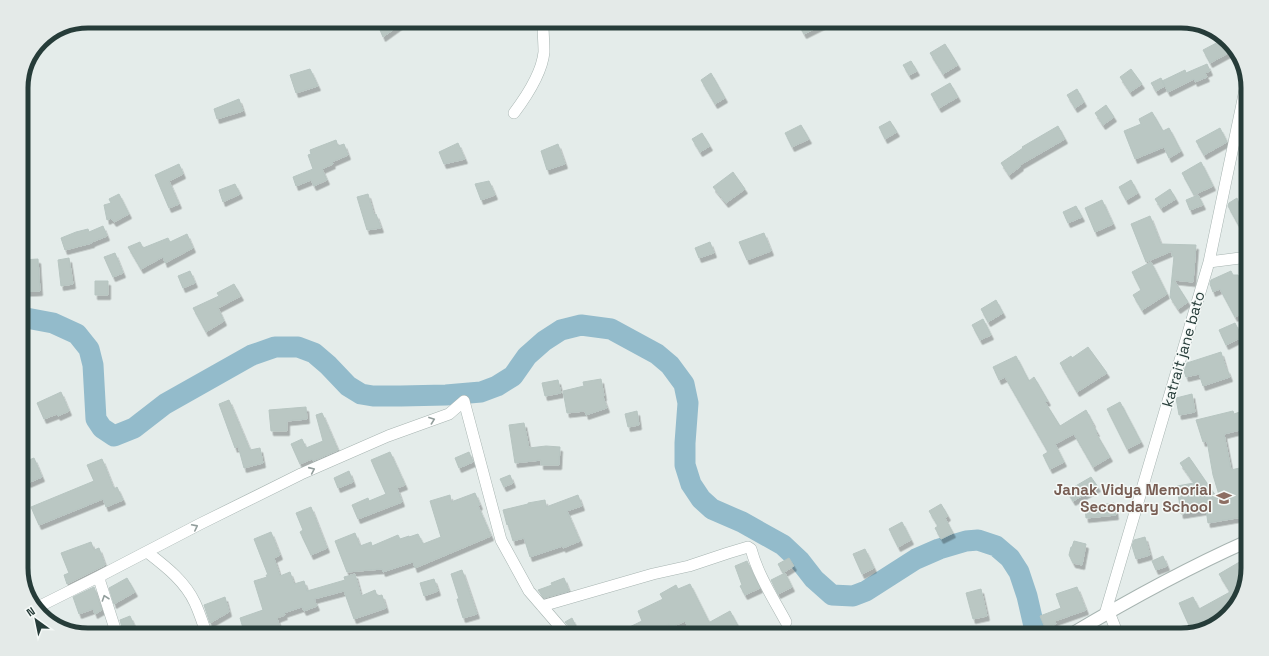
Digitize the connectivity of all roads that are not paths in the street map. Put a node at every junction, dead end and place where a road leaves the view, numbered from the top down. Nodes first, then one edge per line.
1 (543, 28) edge
2 (1241, 109) edge
3 (514, 114) dead end
4 (1241, 258) edge
5 (1209, 262) junction
6 (1241, 544) edge
7 (147, 552) junction
8 (100, 576) junction
9 (52, 600) edge
10 (542, 606) junction
11 (1107, 613) junction
12 (786, 622) dead end
13 (115, 628) edge
14 (204, 628) edge
15 (561, 628) edge
16 (1082, 628) edge
17 (1114, 628) edge

1 - 3 street
2 - 5 street, katrait jane bato
4 - 5 street
5 - 11 street, katrait jane bato
6 - 11 street
7 - 8 street
7 -> 10 street
7 - 14 street
8 - 9 street
13 -> 8 street
10 - 12 street
10 - 15 street
11 - 16 street
11 - 17 street

